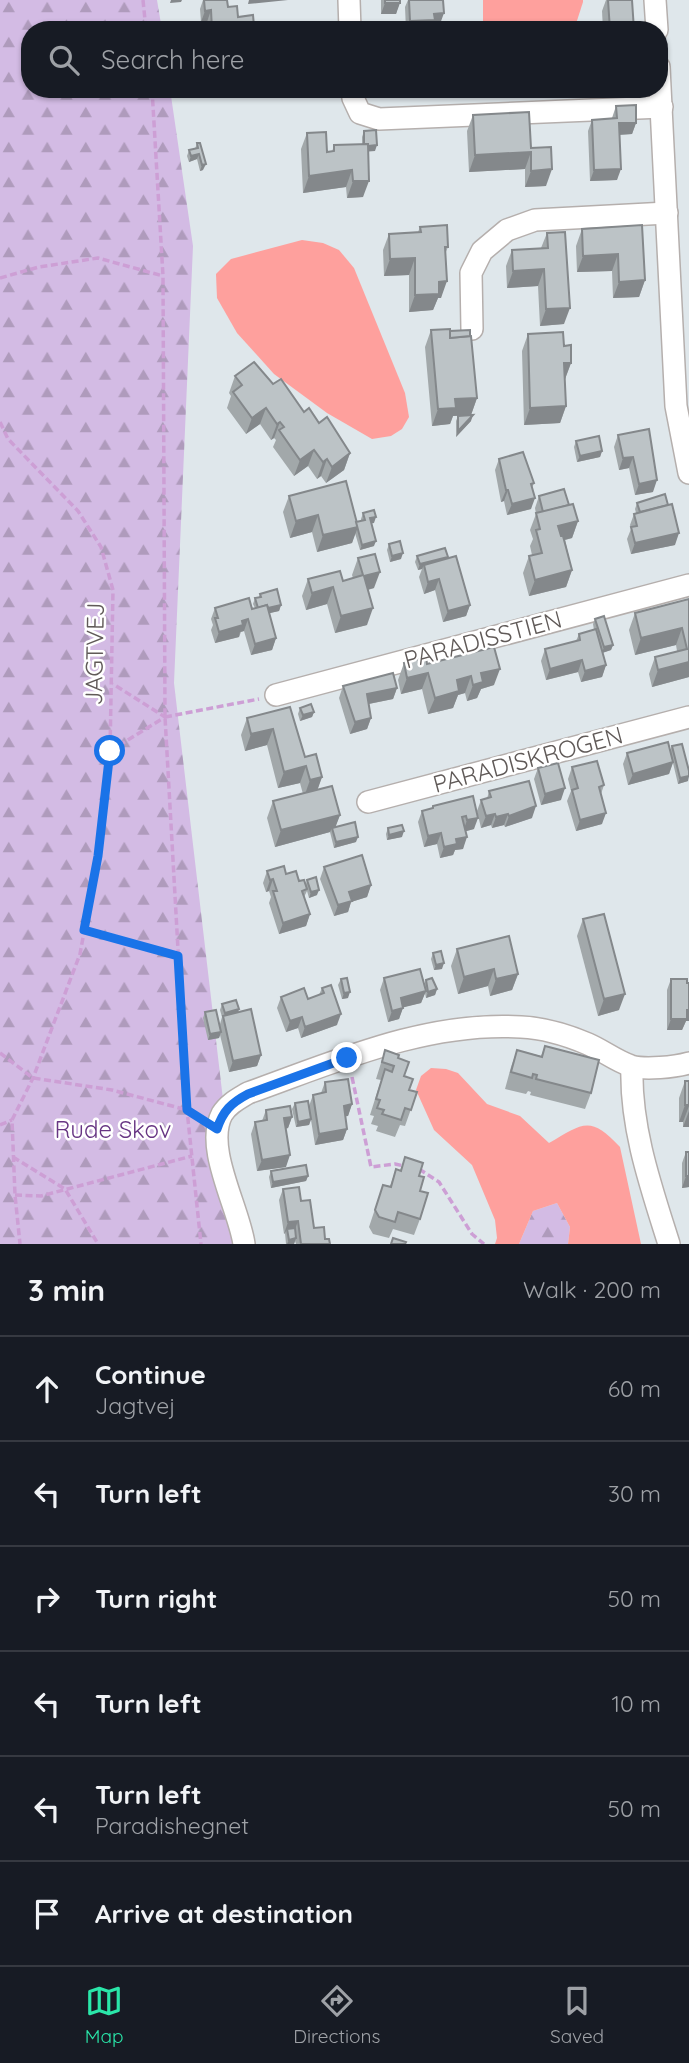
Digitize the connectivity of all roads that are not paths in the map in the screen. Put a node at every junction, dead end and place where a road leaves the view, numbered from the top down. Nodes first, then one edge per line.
1 (349, 0) edge
2 (655, 0) edge
3 (350, 21) edge
4 (656, 21) edge
5 (353, 98) edge
6 (661, 98) edge
7 (662, 107) junction
8 (667, 213) junction
9 (472, 329) edge
10 (681, 331) edge
11 (689, 473) edge
12 (689, 585) edge
13 (276, 695) road end
14 (689, 717) edge
15 (368, 802) dead end
16 (689, 1063) edge
17 (632, 1067) junction
18 (244, 1244) edge
19 (669, 1244) edge

1 - 3 street
2 - 4 street
5 - 7 street
6 - 7 street
7 - 8 street
8 - 9 street
8 - 10 street
10 - 11 street
12 - 13 street, PARADISSTIEN
14 - 15 street, PARADISKROGEN
16 - 17 street
17 - 18 street
17 - 19 street

